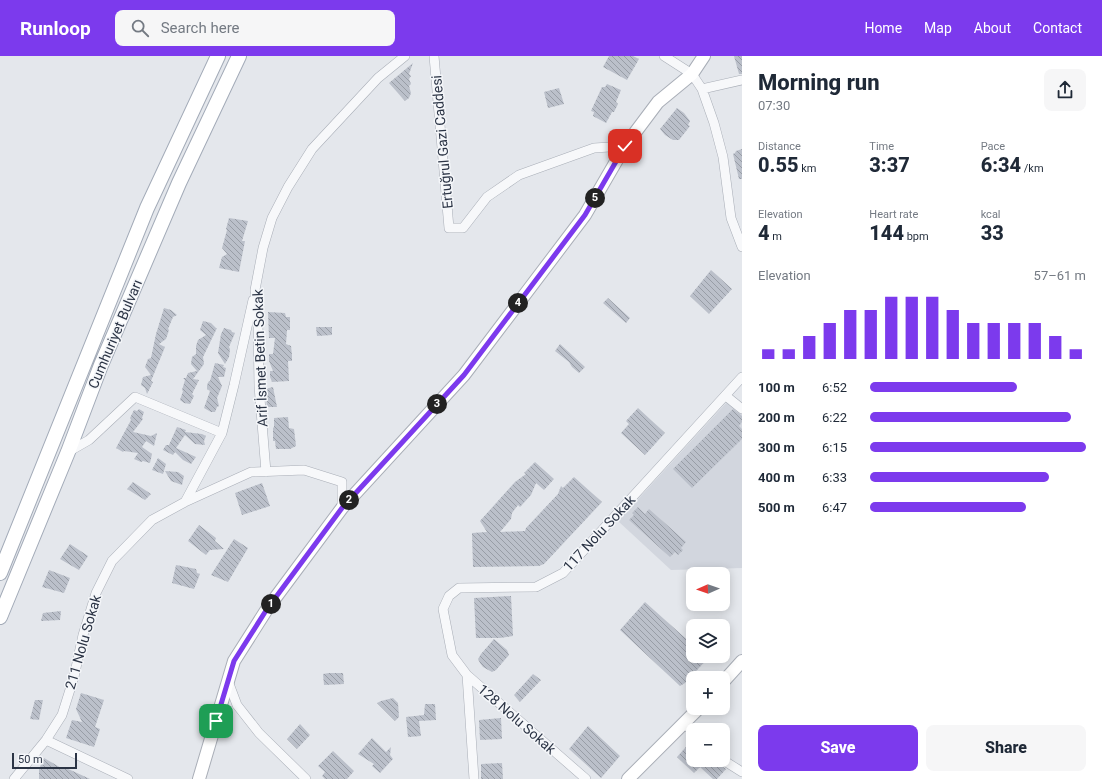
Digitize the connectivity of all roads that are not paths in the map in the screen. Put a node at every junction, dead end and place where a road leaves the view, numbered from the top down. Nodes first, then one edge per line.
1 (218, 56) edge
2 (239, 56) edge
3 (405, 56) edge
4 (434, 56) edge
5 (664, 56) edge
6 (704, 56) edge
7 (692, 74) junction
8 (742, 80) edge
9 (702, 89) junction
10 (625, 146) junction
11 (742, 247) edge
12 (255, 290) junction
13 (742, 377) edge
14 (726, 396) junction
15 (742, 409) edge
16 (222, 433) junction
17 (68, 452) junction
18 (266, 472) junction
19 (185, 502) junction
20 (342, 508) junction
21 (0, 573) edge
22 (0, 617) edge
23 (452, 655) joint
24 (742, 661) edge
25 (730, 674) edge
26 (467, 675) junction
27 (228, 681) junction
28 (686, 731) edge
29 (46, 740) junction
30 (730, 764) edge
31 (742, 772) edge
32 (14, 779) edge
33 (128, 779) edge
34 (199, 779) edge
35 (306, 779) edge
36 (474, 779) edge
37 (586, 779) edge
38 (628, 779) edge

1 - 21 main road, Cumhuriyet Bulvarı
2 - 17 main road, Cumhuriyet Bulvarı
3 - 12 street, Arif İsmet Betin Sokak
4 - 10 street, Ertuğrul Gazi Caddesi
5 - 7 street
6 - 7 street
7 - 9 street
7 - 10 street
8 - 9 street
9 - 11 street
10 - 20 street
12 - 16 street
12 - 18 street, Arif İsmet Betin Sokak
13 - 14 street, 117 Nolu Sokak
14 - 15 street
14 - 23 street, 117 Nolu Sokak
16 - 17 street
16 - 19 street
17 - 22 main road, Cumhuriyet Bulvarı
18 - 19 street, 211 Nolu Sokak
18 - 20 street, 211 Nolu Sokak
19 - 29 street, 211 Nolu Sokak
20 - 27 street
23 - 26 street, 128 Nolu Sokak
24 - 25 street
26 - 36 street
26 - 37 street, 128 Nolu Sokak
27 - 34 street
27 - 35 street
28 - 38 street
29 - 32 street, 211 Nolu Sokak
29 - 33 street
30 - 31 street

